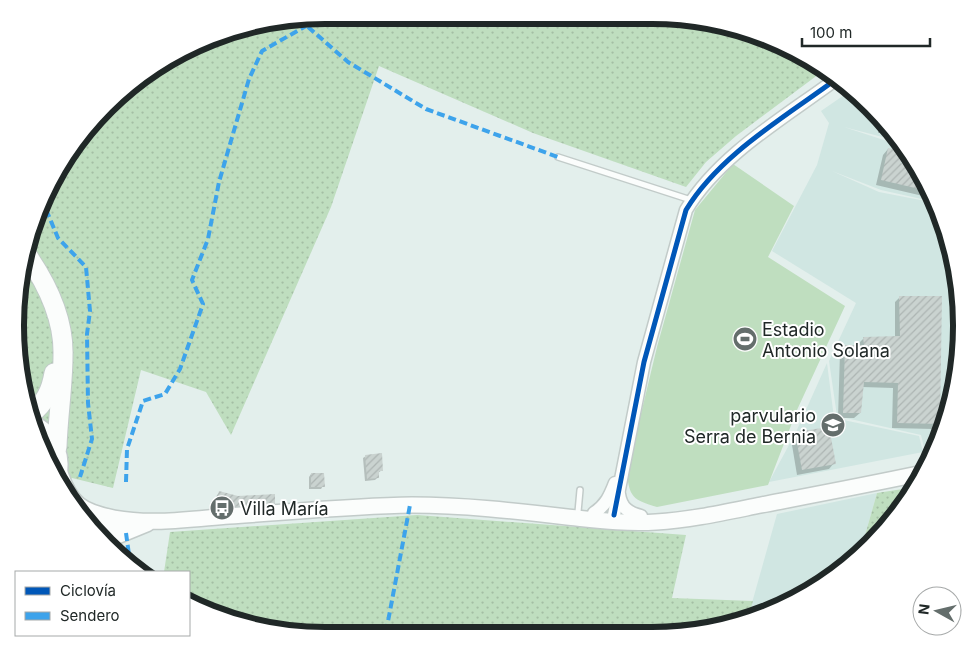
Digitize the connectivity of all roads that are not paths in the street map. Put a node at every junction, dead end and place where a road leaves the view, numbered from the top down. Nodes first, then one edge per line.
1 (831, 83) edge
2 (558, 157) dead end
3 (692, 201) junction
4 (31, 262) edge
5 (29, 270) edge
6 (36, 410) edge
7 (43, 430) edge
8 (628, 440) junction
9 (57, 447) junction
10 (60, 469) edge
11 (916, 470) edge
12 (914, 475) edge
13 (580, 490) dead end
14 (619, 490) junction
15 (87, 510) edge
16 (587, 515) junction
17 (614, 515) junction
18 (641, 516) junction
19 (152, 524) junction
20 (101, 526) edge
21 (113, 540) edge

1 - 3 street
2 - 3 lane
3 - 8 street
4 - 9 highway
5 - 6 highway
7 - 9 main road
8 - 14 street
8 - 16 street
9 - 10 main road
11 - 18 main road
12 - 16 main road
13 - 16 lane
14 - 17 street
14 - 18 street
15 - 19 main road
16 - 17 main road
16 - 19 main road
17 - 18 main road
19 - 20 main road
19 - 21 street

